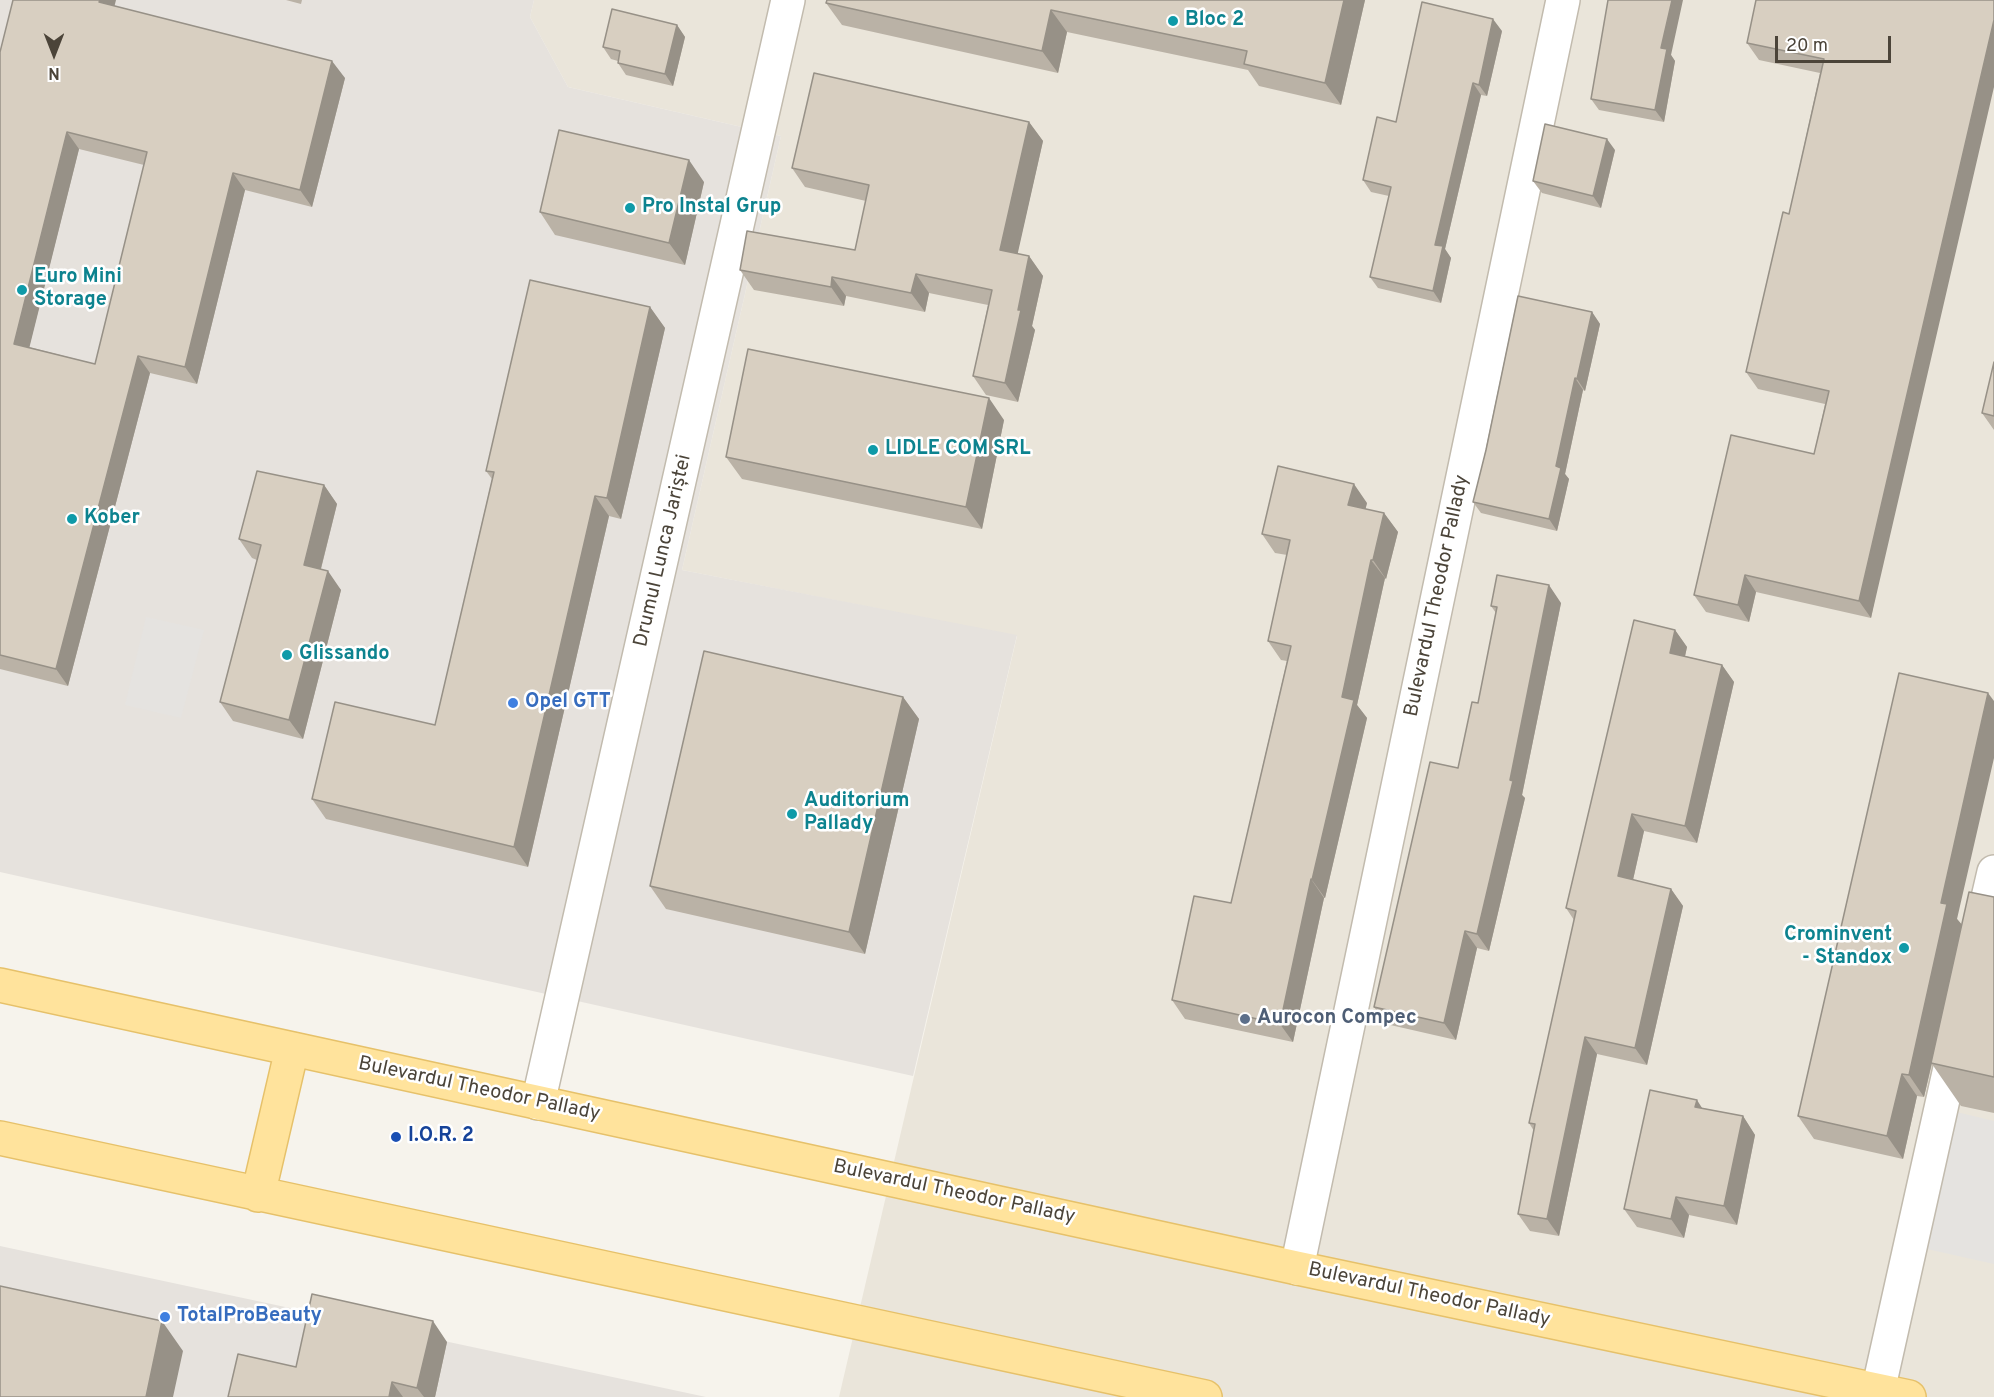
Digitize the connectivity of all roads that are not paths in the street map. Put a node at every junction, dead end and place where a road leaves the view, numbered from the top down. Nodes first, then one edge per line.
1 (788, 0) edge
2 (1563, 0) edge
3 (1994, 872) edge
4 (1973, 965) edge
5 (0, 985) edge
6 (1962, 1011) edge
7 (292, 1049) junction
8 (538, 1103) junction
9 (0, 1138) edge
10 (258, 1195) junction
11 (1297, 1268) junction
12 (1893, 1394) edge
13 (1205, 1397) edge

1 - 8 street, Drumul Lunca Jariștei
2 - 11 street, Bulevardul Theodor Pallady
3 - 4 street
5 - 7 main road, Bulevardul Theodor Pallady
6 - 12 street
7 - 8 main road, Bulevardul Theodor Pallady
7 - 10 main road
8 - 11 main road, Bulevardul Theodor Pallady
9 - 10 main road
10 - 13 main road
11 - 12 main road, Bulevardul Theodor Pallady

